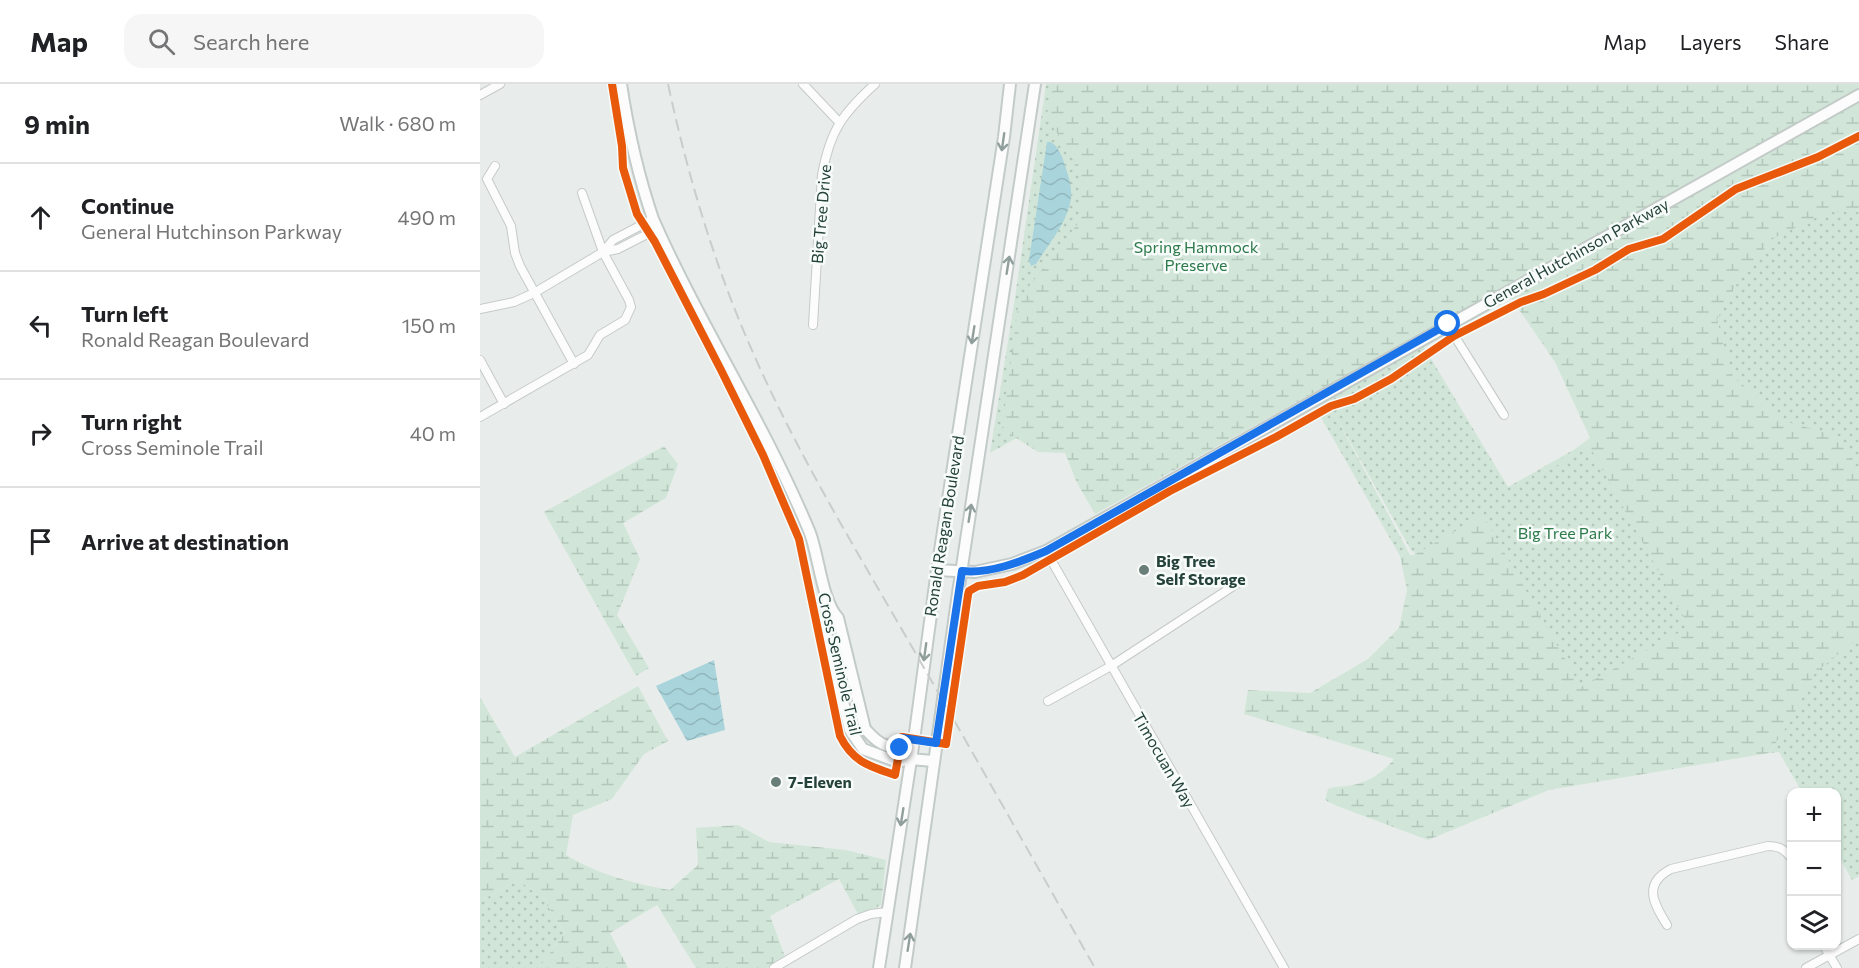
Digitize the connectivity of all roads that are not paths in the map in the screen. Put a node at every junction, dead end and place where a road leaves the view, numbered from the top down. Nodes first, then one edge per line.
1 (500, 84) edge
2 (621, 84) edge
3 (803, 84) edge
4 (875, 84) edge
5 (1010, 84) edge
6 (1035, 84) edge
7 (480, 95) edge
8 (1859, 95) edge
9 (839, 122) junction
10 (495, 166) dead end
11 (582, 193) dead end
12 (655, 224) junction
13 (621, 236) junction
14 (625, 245) junction
15 (603, 252) junction
16 (534, 292) junction
17 (480, 309) edge
18 (813, 324) dead end
19 (1448, 324) junction
20 (480, 360) edge
21 (574, 364) junction
22 (504, 404) junction
23 (1503, 415) dead end
24 (480, 417) edge
25 (1046, 551) junction
26 (937, 570) junction
27 (962, 571) junction
28 (1238, 584) dead end
29 (1111, 666) junction
30 (1048, 701) dead end
31 (910, 759) junction
32 (933, 761) junction
33 (1787, 853) edge
34 (887, 912) junction
35 (1667, 925) dead end
36 (1859, 939) edge
37 (1827, 950) edge
38 (1830, 955) junction
39 (774, 968) edge
40 (879, 968) edge
41 (905, 968) edge
42 (1284, 968) edge
43 (1806, 968) edge
44 (1837, 968) edge

1 - 7 street
2 - 12 main road
3 - 9 street
4 - 9 street, Big Tree Drive
5 -> 26 main road, Ronald Reagan Boulevard
27 -> 6 main road, Ronald Reagan Boulevard
8 - 19 main road, General Hutchinson Parkway
9 - 18 street, Big Tree Drive
10 - 16 street
11 - 15 street
12 - 13 street
12 - 14 street
12 - 31 main road
13 - 14 street
13 - 15 street
14 - 15 street
15 - 16 street
15 - 21 street
16 - 17 street
16 - 21 street
19 - 23 street
19 - 25 main road, General Hutchinson Parkway
20 - 22 street
21 - 22 street
22 - 24 street
25 - 27 main road, General Hutchinson Parkway
25 - 29 street, Timocuan Way
26 - 27 main road, General Hutchinson Parkway
26 -> 31 main road, Ronald Reagan Boulevard
27 - 32 main road, Ronald Reagan Boulevard
28 - 29 street
29 - 30 street
29 - 42 street, Timocuan Way
31 - 32 main road
31 -> 34 main road, Ronald Reagan Boulevard
41 -> 32 main road, Ronald Reagan Boulevard
33 - 35 street
34 - 39 street
34 - 40 main road, Ronald Reagan Boulevard
36 - 38 street
37 - 38 street
38 - 43 street
38 - 44 street

